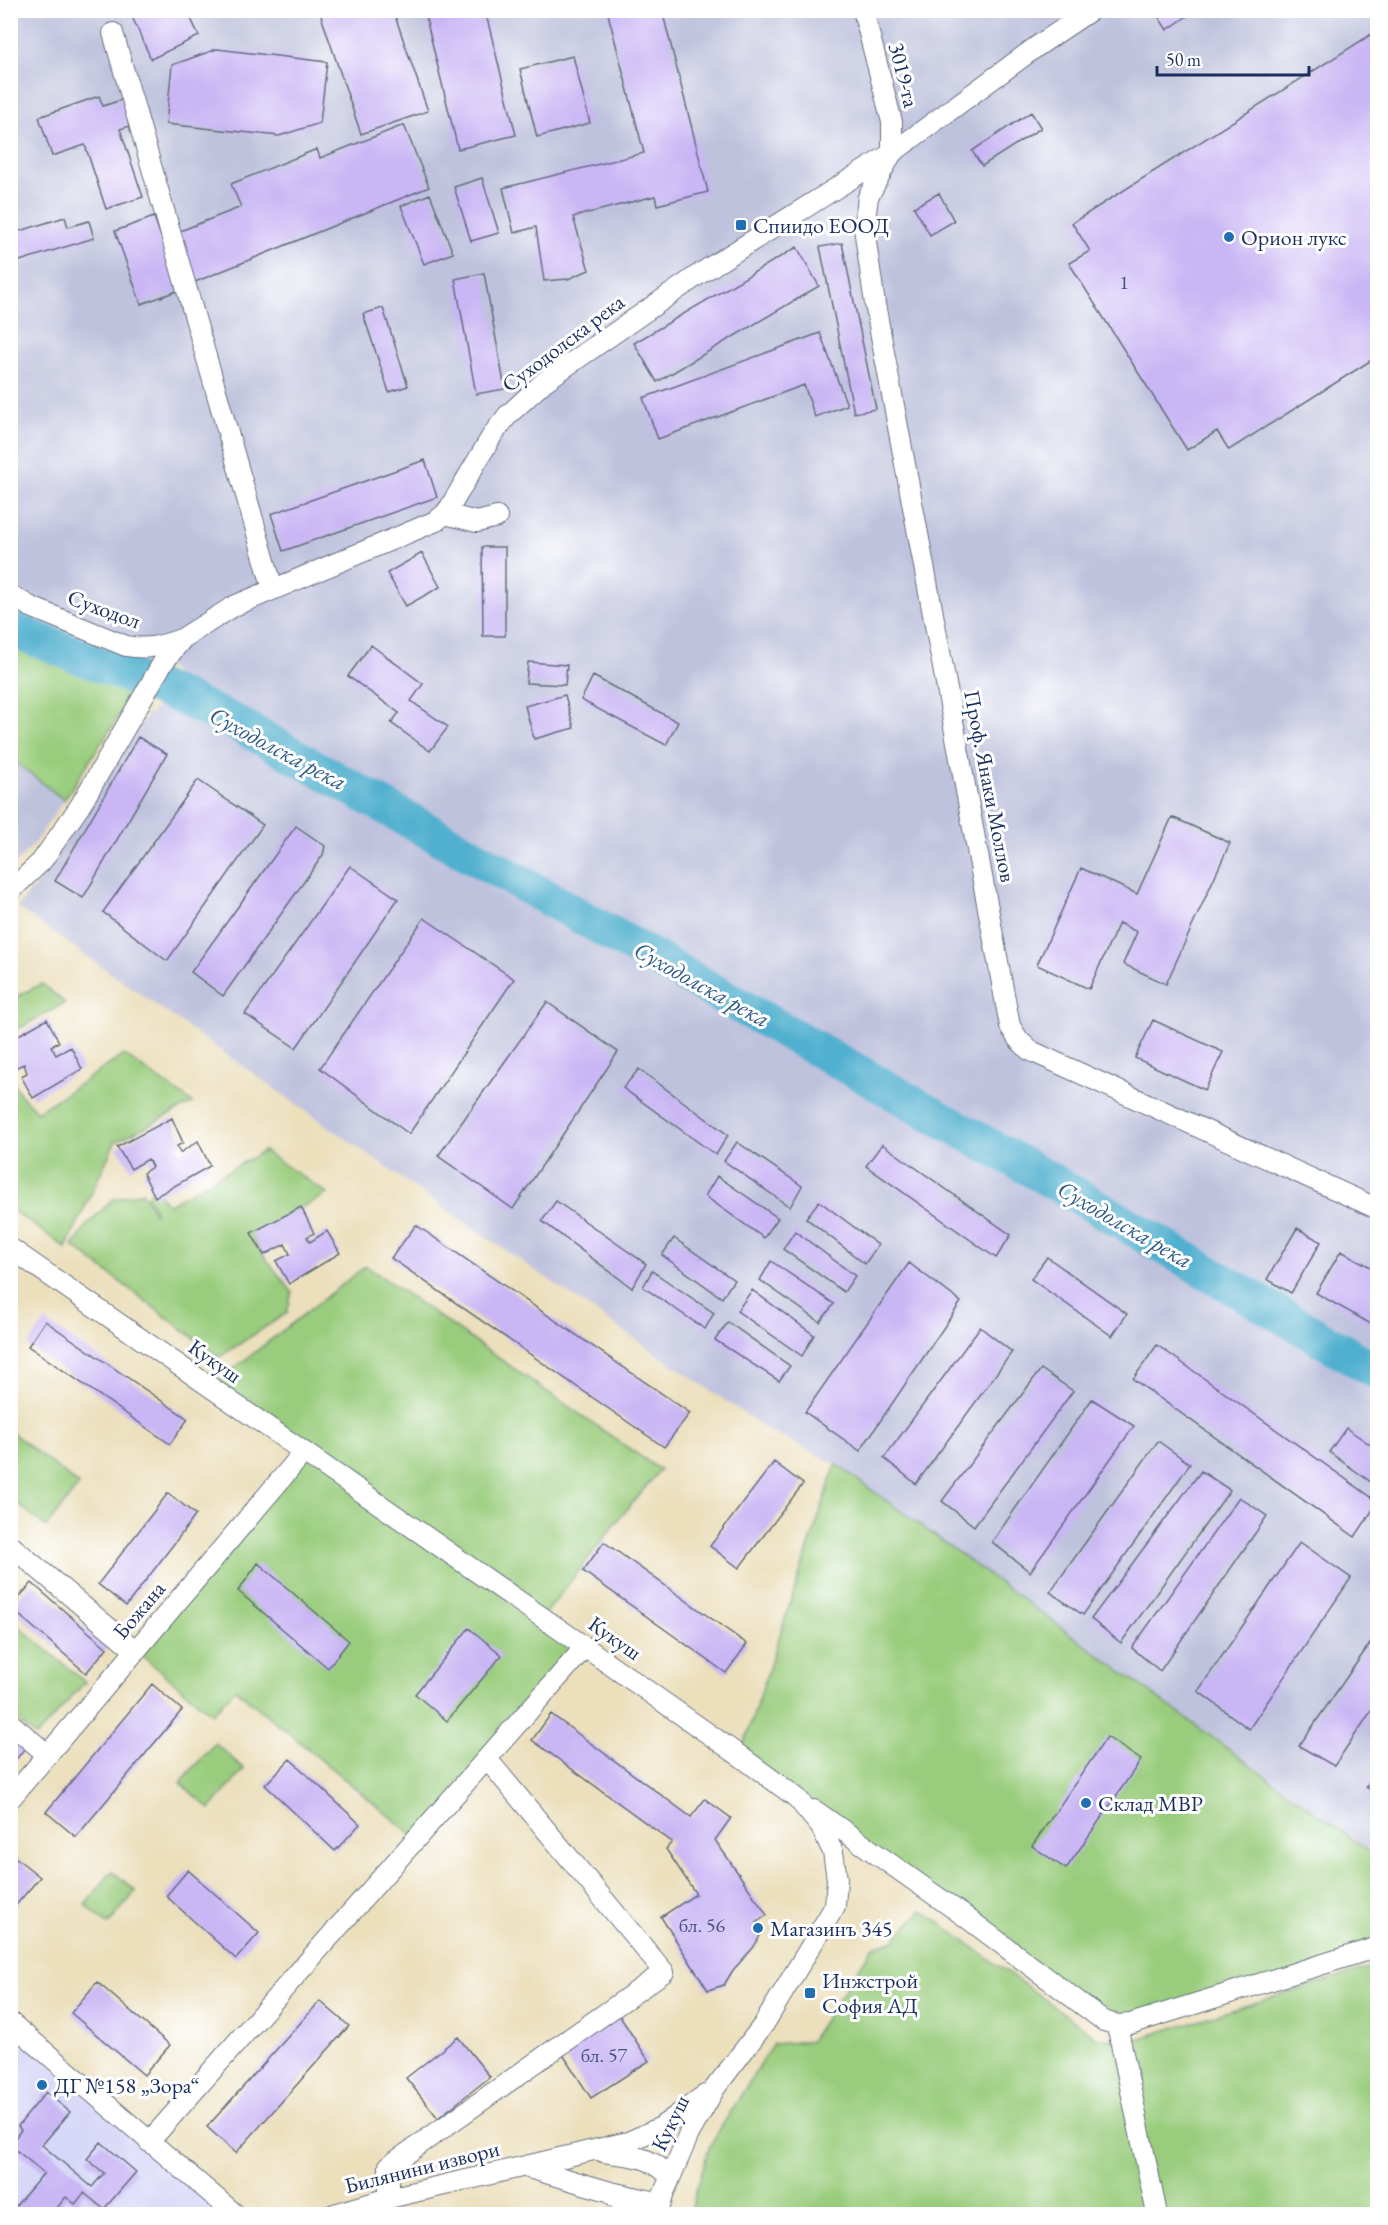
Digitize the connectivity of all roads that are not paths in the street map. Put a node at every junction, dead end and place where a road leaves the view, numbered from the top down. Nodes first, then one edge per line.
1 (863, 10) edge
2 (1091, 10) edge
3 (113, 33) dead end
4 (892, 153) junction
5 (445, 514) junction
6 (497, 517) dead end
7 (273, 589) junction
8 (10, 595) edge
9 (183, 638) junction
10 (10, 891) edge
11 (1377, 1209) edge
12 (10, 1248) edge
13 (304, 1452) junction
14 (10, 1545) edge
15 (585, 1647) junction
16 (135, 1650) junction
17 (10, 1723) edge
18 (48, 1755) junction
19 (487, 1759) junction
20 (798, 1798) junction
21 (10, 1799) edge
22 (1377, 1947) edge
23 (10, 2022) edge
24 (1117, 2025) junction
25 (715, 2088) junction
26 (149, 2142) junction
27 (591, 2151) junction
28 (523, 2166) junction
29 (670, 2178) junction
30 (610, 2192) junction
31 (389, 2198) junction
32 (659, 2209) edge
33 (235, 2214) edge
34 (334, 2214) edge
35 (627, 2214) edge
36 (1156, 2214) edge

1 - 4 street, 3019-та
2 - 4 street, Суходолска река
3 - 7 street
4 - 5 street, Суходолска река
4 - 11 street, Проф. Янаки Моллов
5 - 6 street
5 - 7 street
7 - 9 street
8 - 9 street, Суходол
9 - 10 street
12 - 13 street, Кукуш
13 - 15 street, Кукуш
13 - 16 street, Божана
14 - 16 street
15 - 19 street
15 - 20 street, Кукуш
16 - 18 street, Божана
17 - 18 street
18 - 21 street, Божана
19 - 26 street
19 - 31 street
20 - 24 street
20 - 25 street, Кукуш
22 - 24 street
23 - 26 street
24 - 36 street
25 - 27 street, Билянини извори
25 - 29 street, Кукуш
26 - 33 street
27 - 28 street, Билянини извори
27 - 29 street, Билянини извори
28 - 30 street, Билянини извори
28 - 31 street, Билянини извори
29 - 32 street, Кукуш
30 - 32 street, Билянини извори
30 - 35 street
31 - 34 street, Билянини извори

